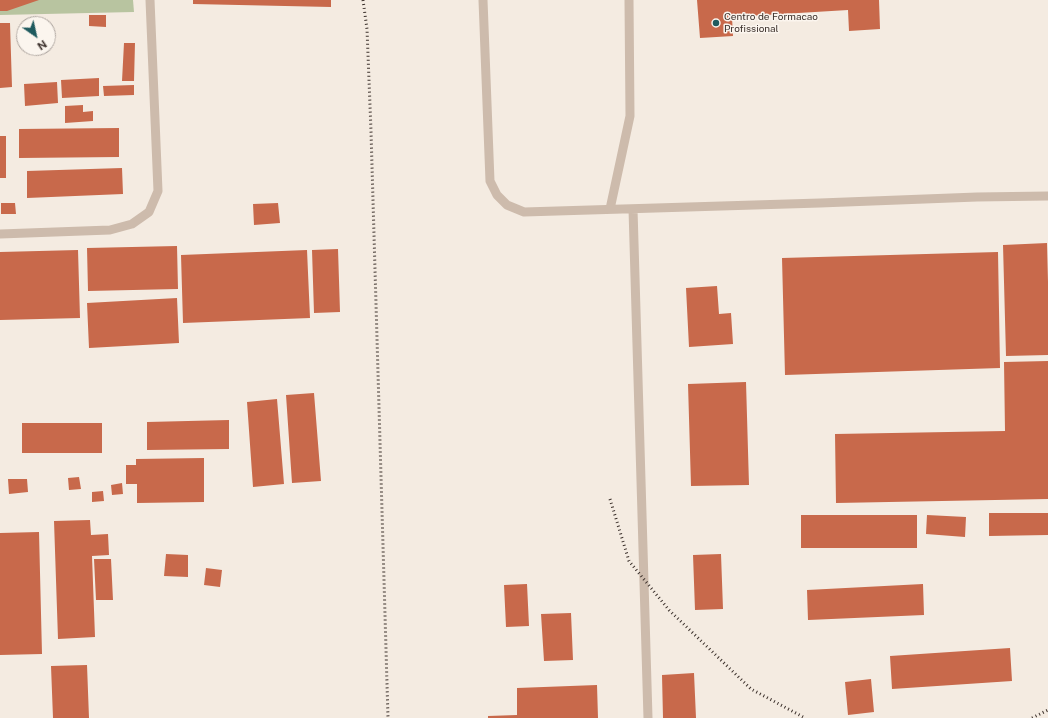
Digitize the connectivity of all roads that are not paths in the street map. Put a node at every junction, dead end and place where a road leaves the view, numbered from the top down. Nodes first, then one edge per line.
1 (150, 0) edge
2 (483, 0) edge
3 (629, 0) edge
4 (1048, 196) edge
5 (633, 208) junction
6 (610, 209) junction
7 (0, 234) edge
8 (648, 718) edge

1 - 7 lane
2 - 6 lane
3 - 6 lane
4 - 5 lane
5 - 6 lane
5 - 8 lane

